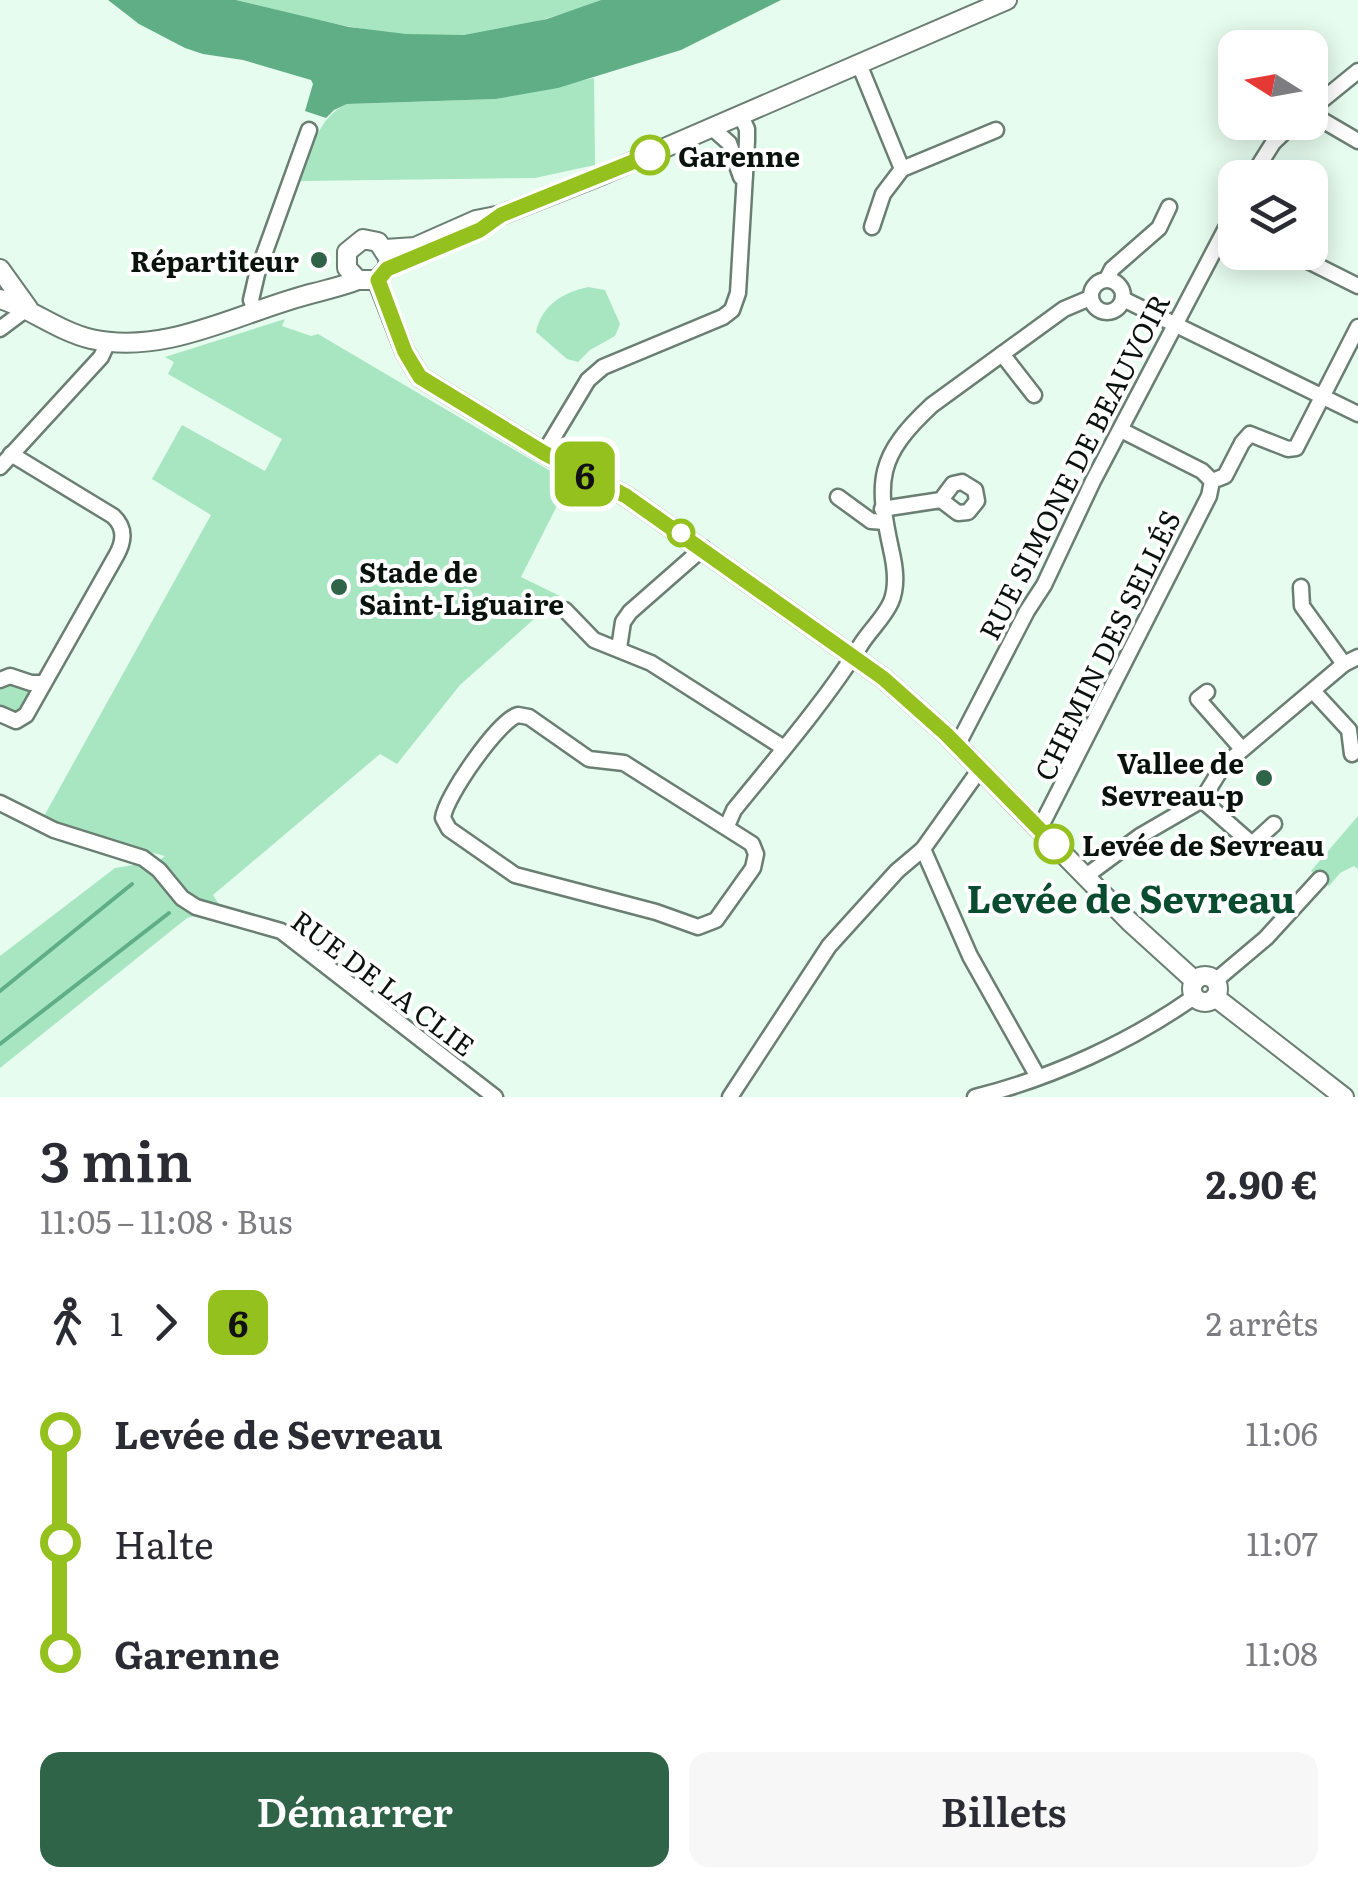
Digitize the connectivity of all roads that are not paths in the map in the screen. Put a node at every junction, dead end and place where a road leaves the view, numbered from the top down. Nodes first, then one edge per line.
1 (1006, 0) edge
2 (858, 64) junction
3 (1358, 71) edge
4 (1328, 97) edge
5 (741, 116) junction
6 (1328, 123) edge
7 (712, 128) junction
8 (309, 130) dead end
9 (996, 130) dead end
10 (1358, 141) edge
11 (902, 168) junction
12 (742, 188) junction
13 (1169, 207) dead end
14 (501, 215) junction
15 (872, 227) dead end
16 (1218, 246) edge
17 (385, 249) junction
18 (346, 257) junction
19 (1326, 270) edge
20 (382, 274) junction
21 (358, 280) junction
22 (1107, 280) junction
23 (2, 285) edge
24 (1358, 286) edge
25 (313, 293) junction
26 (1090, 298) junction
27 (1123, 299) junction
28 (28, 308) junction
29 (256, 313) junction
30 (1174, 323) junction
31 (1358, 327) edge
32 (0, 329) edge
33 (108, 342) junction
34 (1002, 354) junction
35 (1034, 395) dead end
36 (1322, 396) junction
37 (1358, 414) edge
38 (1120, 430) junction
39 (544, 453) junction
40 (11, 454) junction
41 (0, 466) edge
42 (1212, 481) junction
43 (838, 497) dead end
44 (942, 500) dead end
45 (884, 516) junction
46 (702, 548) junction
47 (1301, 587) dead end
48 (566, 610) dead end
49 (619, 648) junction
50 (854, 658) junction
51 (1351, 661) edge
52 (0, 680) edge
53 (43, 683) junction
54 (1313, 690) junction
55 (1208, 692) dead end
56 (0, 714) edge
57 (957, 746) junction
58 (784, 748) junction
59 (1242, 749) junction
60 (1352, 754) dead end
61 (980, 769) junction
62 (1202, 800) junction
63 (0, 803) edge
64 (1274, 824) dead end
65 (727, 826) junction
66 (1039, 830) junction
67 (923, 848) junction
68 (1086, 876) junction
69 (1320, 879) dead end
70 (1195, 988) junction
71 (1215, 989) junction
72 (1038, 1076) junction
73 (1001, 1094) edge
74 (495, 1097) edge
75 (730, 1097) edge
76 (975, 1097) edge
77 (1344, 1097) edge

1 - 2 street
2 - 5 street
2 - 11 street
3 - 4 street
5 - 7 street
5 - 12 street
6 - 10 street
7 - 12 street
7 - 14 street
8 - 29 street
9 - 11 street
11 - 15 street
12 - 39 street
13 - 22 street
14 - 17 street
14 - 20 street
16 - 30 street, RUE SIMONE DE BEAUVOIR
17 - 18 street
17 - 20 street
18 - 21 street
18 - 25 street
19 - 24 street
20 - 21 street
20 - 39 street
21 - 25 street
22 - 26 street
22 - 27 street
23 - 28 street
25 - 29 street
26 - 27 street
26 - 34 street
27 - 30 street
28 - 32 street
28 - 33 street
29 - 33 street
30 - 36 street
30 - 38 street, RUE SIMONE DE BEAUVOIR
31 - 36 street
33 - 40 street
34 - 35 street
34 - 45 street
36 - 37 street
36 - 42 street, CHEMIN DES SELLÉS
38 - 42 street
38 - 57 street, RUE SIMONE DE BEAUVOIR
39 - 46 street
40 - 41 street
40 - 53 street
42 - 66 street, CHEMIN DES SELLÉS
43 - 45 street
44 - 45 street
45 - 50 street
46 - 49 street
46 - 50 street
47 - 51 street
48 - 49 street
49 - 58 street
50 - 57 street
50 - 58 street
51 - 54 street
52 - 53 street
53 - 56 street
54 - 59 street
54 - 60 street
55 - 59 street
57 - 61 street
58 - 65 street
59 - 62 street
61 - 66 street
61 - 67 street
62 - 64 street
62 - 68 street
63 - 74 street, RUE DE LA CLIE
65 - 65 street
66 - 68 street
67 - 72 street
67 - 75 street
68 - 70 street
69 - 71 street
70 - 71 street
70 - 72 street
71 - 77 street
72 - 73 street
73 - 76 street

